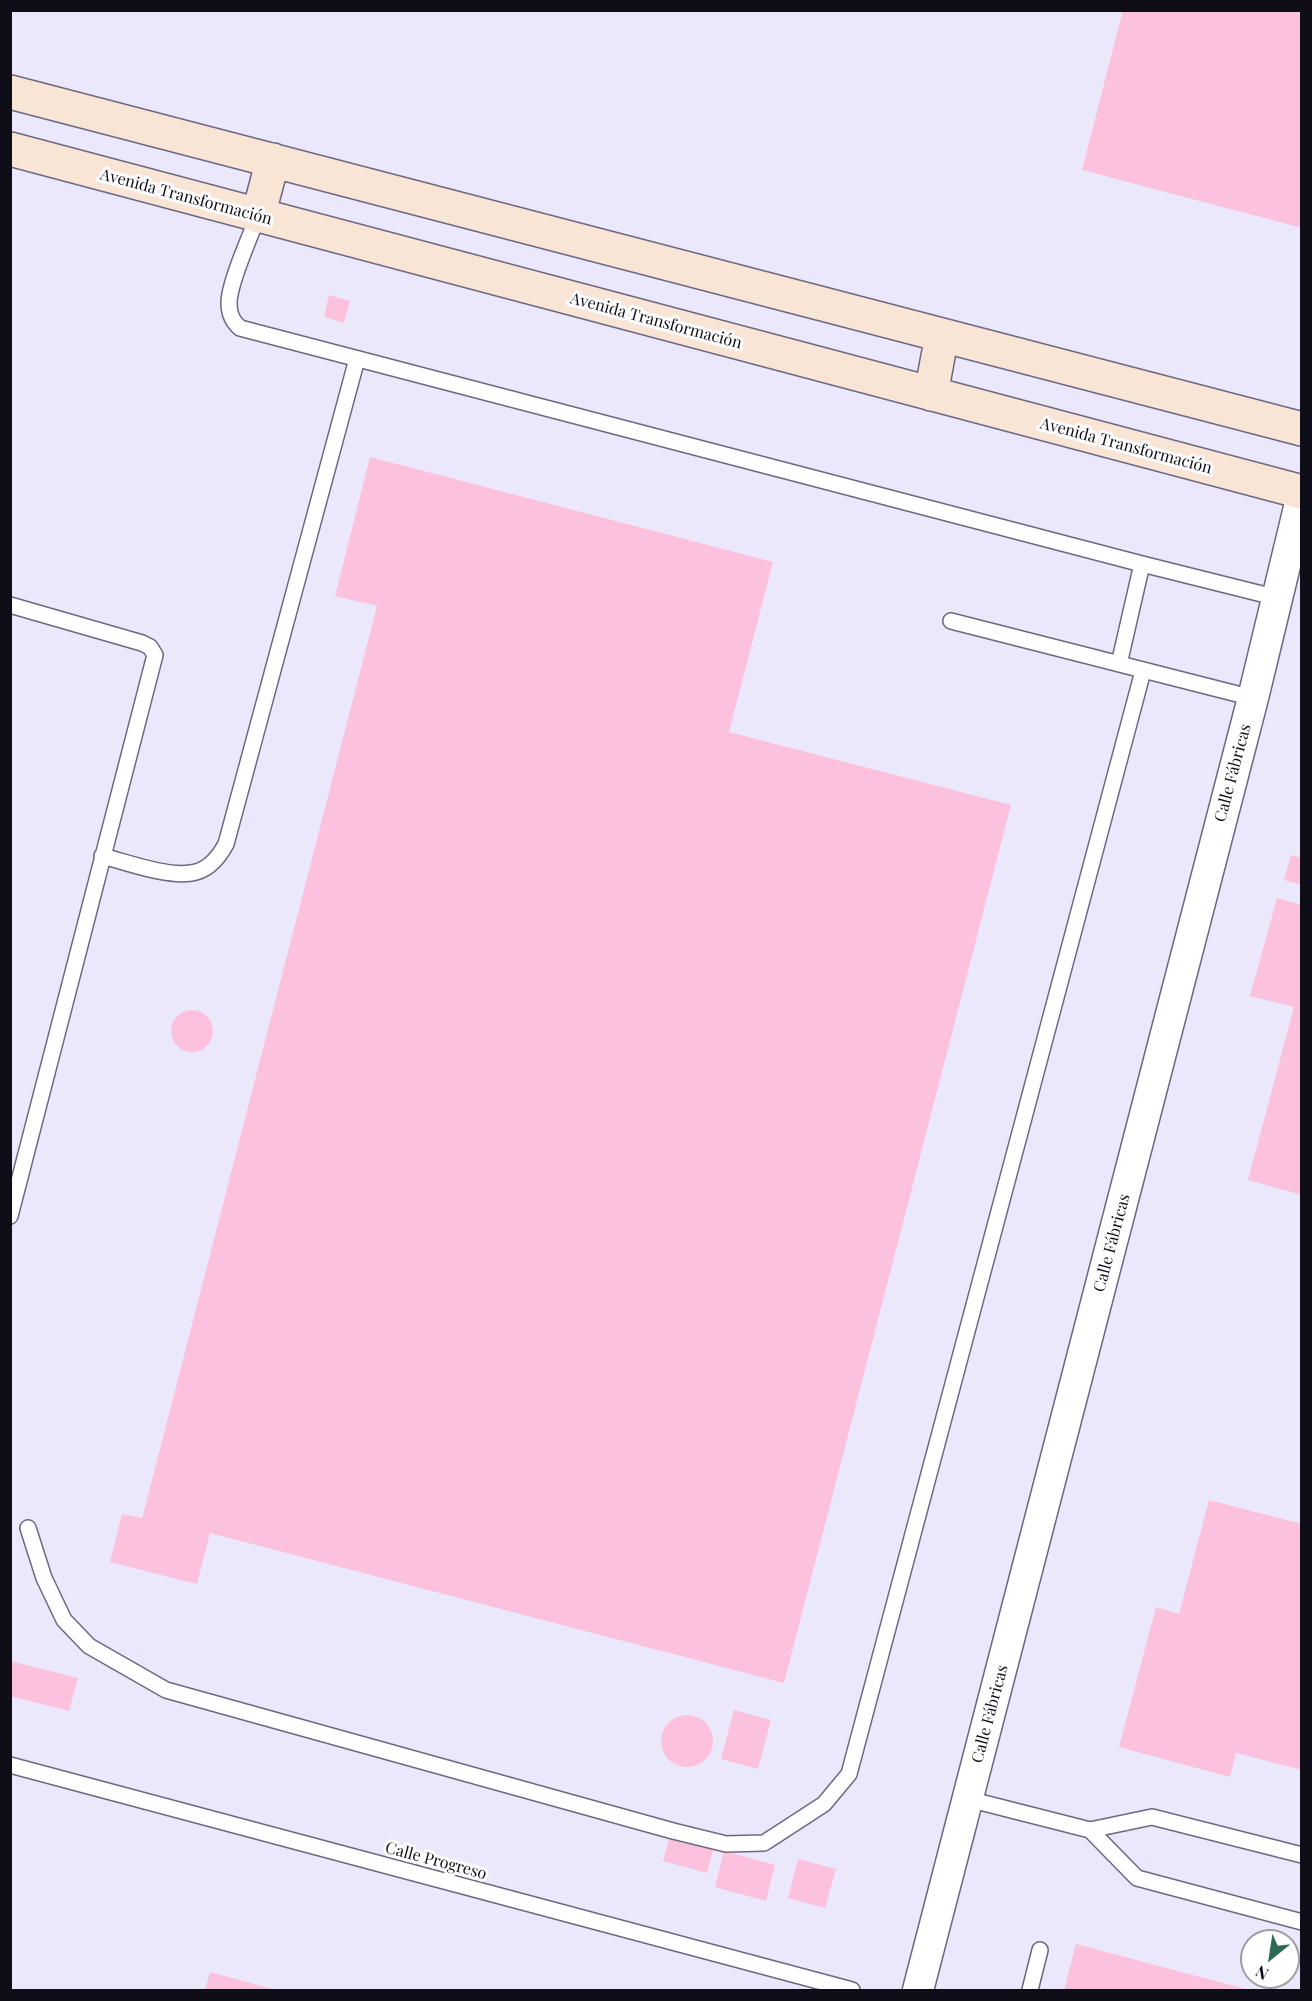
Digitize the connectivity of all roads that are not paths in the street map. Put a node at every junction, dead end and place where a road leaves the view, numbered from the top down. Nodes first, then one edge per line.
1 (10, 92) edge
2 (10, 149) edge
3 (273, 160) junction
4 (258, 216) junction
5 (942, 335) junction
6 (357, 359) junction
7 (931, 394) junction
8 (1302, 429) edge
9 (1302, 494) edge
10 (1142, 564) junction
11 (1278, 598) junction
12 (10, 605) edge
13 (951, 621) dead end
14 (1119, 664) junction
15 (1143, 671) junction
16 (1253, 698) junction
17 (102, 856) junction
18 (10, 1216) edge
19 (28, 1528) dead end
20 (10, 1766) edge
21 (968, 1799) junction
22 (1090, 1830) junction
23 (1302, 1855) edge
24 (1302, 1922) edge
25 (1040, 1950) dead end
26 (852, 1990) edge
27 (918, 1990) edge
28 (1030, 1990) edge

1 - 3 main road
2 - 4 main road, Avenida Transformación
3 - 4 main road
3 - 5 main road
4 - 6 lane
4 - 7 main road, Avenida Transformación
5 - 7 main road
5 - 8 main road
6 - 10 lane
6 - 17 lane
7 - 9 main road, Avenida Transformación
9 - 11 street, Calle Fábricas
10 - 11 lane
10 - 14 lane
11 - 16 street, Calle Fábricas
12 - 17 lane
13 - 14 lane
14 - 15 lane
15 - 16 lane
15 - 19 lane
16 - 21 street, Calle Fábricas
17 - 18 lane
20 - 26 lane, Calle Progreso
21 - 22 lane
21 - 27 street, Calle Fábricas
22 - 23 lane
22 - 24 lane
25 - 28 lane

